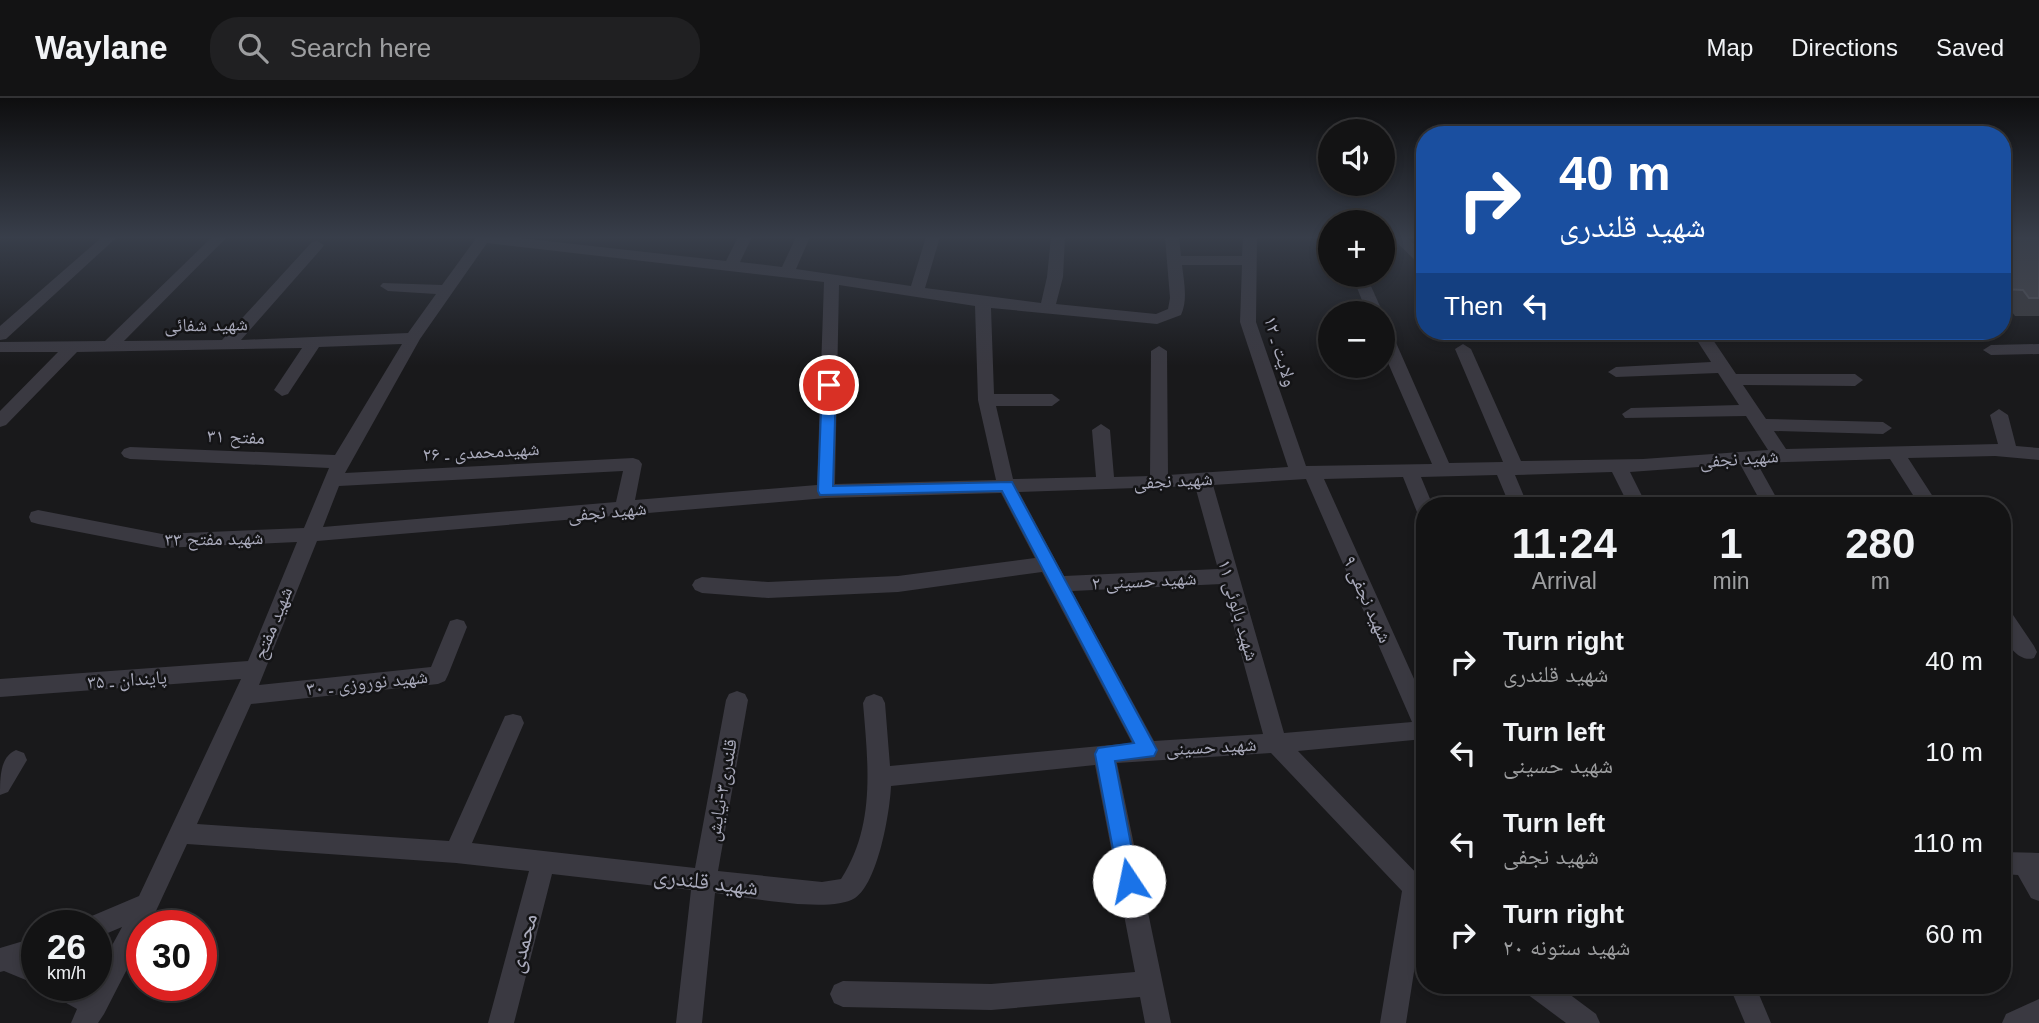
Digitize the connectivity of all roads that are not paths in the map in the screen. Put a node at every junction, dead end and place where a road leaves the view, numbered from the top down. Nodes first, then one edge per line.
1 (62, 280) edge
2 (176, 280) edge
3 (285, 280) edge
4 (453, 280) edge
5 (832, 280) edge
6 (847, 280) edge
7 (920, 280) edge
8 (1054, 280) edge
9 (1177, 280) edge
10 (1249, 280) edge
11 (388, 286) dead end
12 (446, 290) junction
13 (917, 290) junction
14 (983, 302) junction
15 (1047, 309) junction
16 (0, 335) edge
17 (413, 338) junction
18 (1705, 340) edge
19 (315, 341) junction
20 (227, 345) junction
21 (108, 346) junction
22 (0, 347) edge
23 (71, 348) junction
24 (1463, 349) dead end
25 (2039, 349) edge
26 (1991, 350) dead end
27 (1159, 351) dead end
28 (1395, 360) edge
29 (1616, 372) dead end
30 (1727, 373) junction
31 (1855, 380) dead end
32 (282, 390) dead end
33 (1052, 400) dead end
34 (986, 401) junction
35 (1631, 414) dead end
36 (1999, 415) dead end
37 (1755, 418) junction
38 (0, 421) edge
39 (1883, 428) dead end
40 (1101, 430) dead end
41 (2009, 451) junction
42 (130, 453) dead end
43 (1895, 453) junction
44 (2039, 454) edge
45 (1781, 455) junction
46 (1745, 457) junction
47 (1618, 466) junction
48 (1509, 469) junction
49 (336, 471) junction
50 (1444, 471) junction
51 (1410, 472) junction
52 (1305, 473) junction
53 (1202, 478) junction
54 (1159, 482) junction
55 (1105, 483) junction
56 (1006, 486) junction
57 (826, 491) junction
58 (1420, 497) edge
59 (1517, 497) edge
60 (1634, 497) edge
61 (1767, 497) edge
62 (1924, 497) edge
63 (624, 509) junction
64 (38, 516) dead end
65 (307, 536) junction
66 (1048, 564) junction
67 (1229, 576) junction
68 (1059, 584) junction
69 (702, 585) dead end
70 (457, 627) dead end
71 (2011, 629) edge
72 (2026, 652) dead end
73 (254, 669) junction
74 (0, 688) edge
75 (244, 696) junction
76 (737, 700) dead end
77 (874, 703) dead end
78 (1416, 707) edge
79 (513, 723) dead end
80 (1416, 731) edge
81 (1276, 743) junction
82 (1147, 750) junction
83 (1104, 754) junction
84 (16, 760) dead end
85 (880, 777) junction
86 (0, 785) edge
87 (179, 833) junction
88 (456, 852) junction
89 (543, 862) junction
90 (2022, 864) edge
91 (704, 881) junction
92 (1416, 888) edge
93 (2039, 890) edge
94 (148, 904) junction
95 (1416, 911) edge
96 (112, 919) edge
97 (21, 954) edge
98 (3, 960) edge
99 (21, 966) edge
100 (1148, 984) junction
101 (843, 994) dead end
102 (1548, 994) edge
103 (1746, 994) edge
104 (76, 1001) edge
105 (90, 1014) edge
106 (501, 1023) edge
107 (689, 1023) edge
108 (1158, 1023) edge
109 (1393, 1023) edge
110 (1587, 1023) edge
111 (1758, 1023) edge

1 - 16 street
2 - 21 street
3 - 20 street
4 - 12 street, شهید مفتح
5 - 57 street
6 - 13 street
7 - 13 street
8 - 15 street
9 - 15 street
10 - 52 street, ولایت ـ ۱۲
11 - 12 street
12 - 17 street, شهید مفتح
13 - 14 street
14 - 15 street
14 - 34 street, شهید حسینی
17 - 19 street, شهید شفائی
17 - 49 street, شهید مفتح
18 - 30 street
19 - 20 street, شهید شفائی
19 - 32 street
20 - 21 street, شهید شفائی
21 - 23 street, شهید شفائی
22 - 23 street, شهید شفائی
23 - 38 street
24 - 48 street
25 - 26 street
27 - 54 street
28 - 50 street
29 - 30 street
30 - 31 street
30 - 37 street
33 - 34 street
34 - 56 street, شهید حسینی
35 - 37 street
36 - 41 street
37 - 39 street
37 - 45 street
40 - 55 street
41 - 43 street, شهید نجفی
41 - 44 street, شهید نجفی
42 - 49 street, مفتح ۳۱
43 - 45 street, شهید نجفی
43 - 62 street
45 - 46 street, شهید نجفی
46 - 47 street, شهید نجفی
46 - 61 street
47 - 48 street, شهید نجفی
47 - 60 street
48 - 50 street, شهید نجفی
48 - 59 street
49 - 63 street, شهیدمحمدی ـ ۲۶
49 - 65 street, شهید مفتح
50 - 51 street, شهید نجفی
51 - 52 street, شهید نجفی
51 - 58 street
52 - 53 street, شهید نجفی
52 - 78 street, شهید نجفی ۹
53 - 54 street, شهید نجفی
53 - 67 street, شهید بالوئی ۱۱
54 - 55 street, شهید نجفی
55 - 56 street, شهید نجفی
56 - 57 street, شهید نجفی
56 - 66 street, شهید حسینی
57 - 63 street, شهید نجفی
63 - 65 street, شهید نجفی
64 - 65 street, شهید مفتح ۳۳
65 - 73 street, شهید مفتح
66 - 68 street, شهید حسینی
66 - 69 street
67 - 68 street, شهید حسینی ۲
67 - 81 street, شهید بالوئی ۱۱
68 - 82 street, شهید حسینی
70 - 75 street, شهید نوروزی ـ ۳۰
71 - 72 street
73 - 74 street, پایندان ـ ۳۵
73 - 75 street, شهید مفتح
75 - 87 street, شهید مفتح
76 - 91 street, قلندری۳-نیایش
77 - 85 street
79 - 88 street
80 - 81 street
81 - 82 street, شهید حسینی
81 - 92 street, شهید حسینی
82 - 83 street
83 - 85 street
83 - 100 street
84 - 86 street
85 - 91 street, شهید قلندری
87 - 88 street, شهید قلندری
87 - 94 street, شهید مفتح
88 - 89 street, شهید قلندری
89 - 91 street, شهید قلندری
89 - 106 street, محمدی
90 - 93 street
91 - 107 street, قلندری۳-نیایش
94 - 96 street
94 - 105 street, شهید مفتح
95 - 109 street
97 - 98 street
98 - 99 street
100 - 101 street
100 - 108 street
102 - 110 street
103 - 111 street
104 - 105 street

